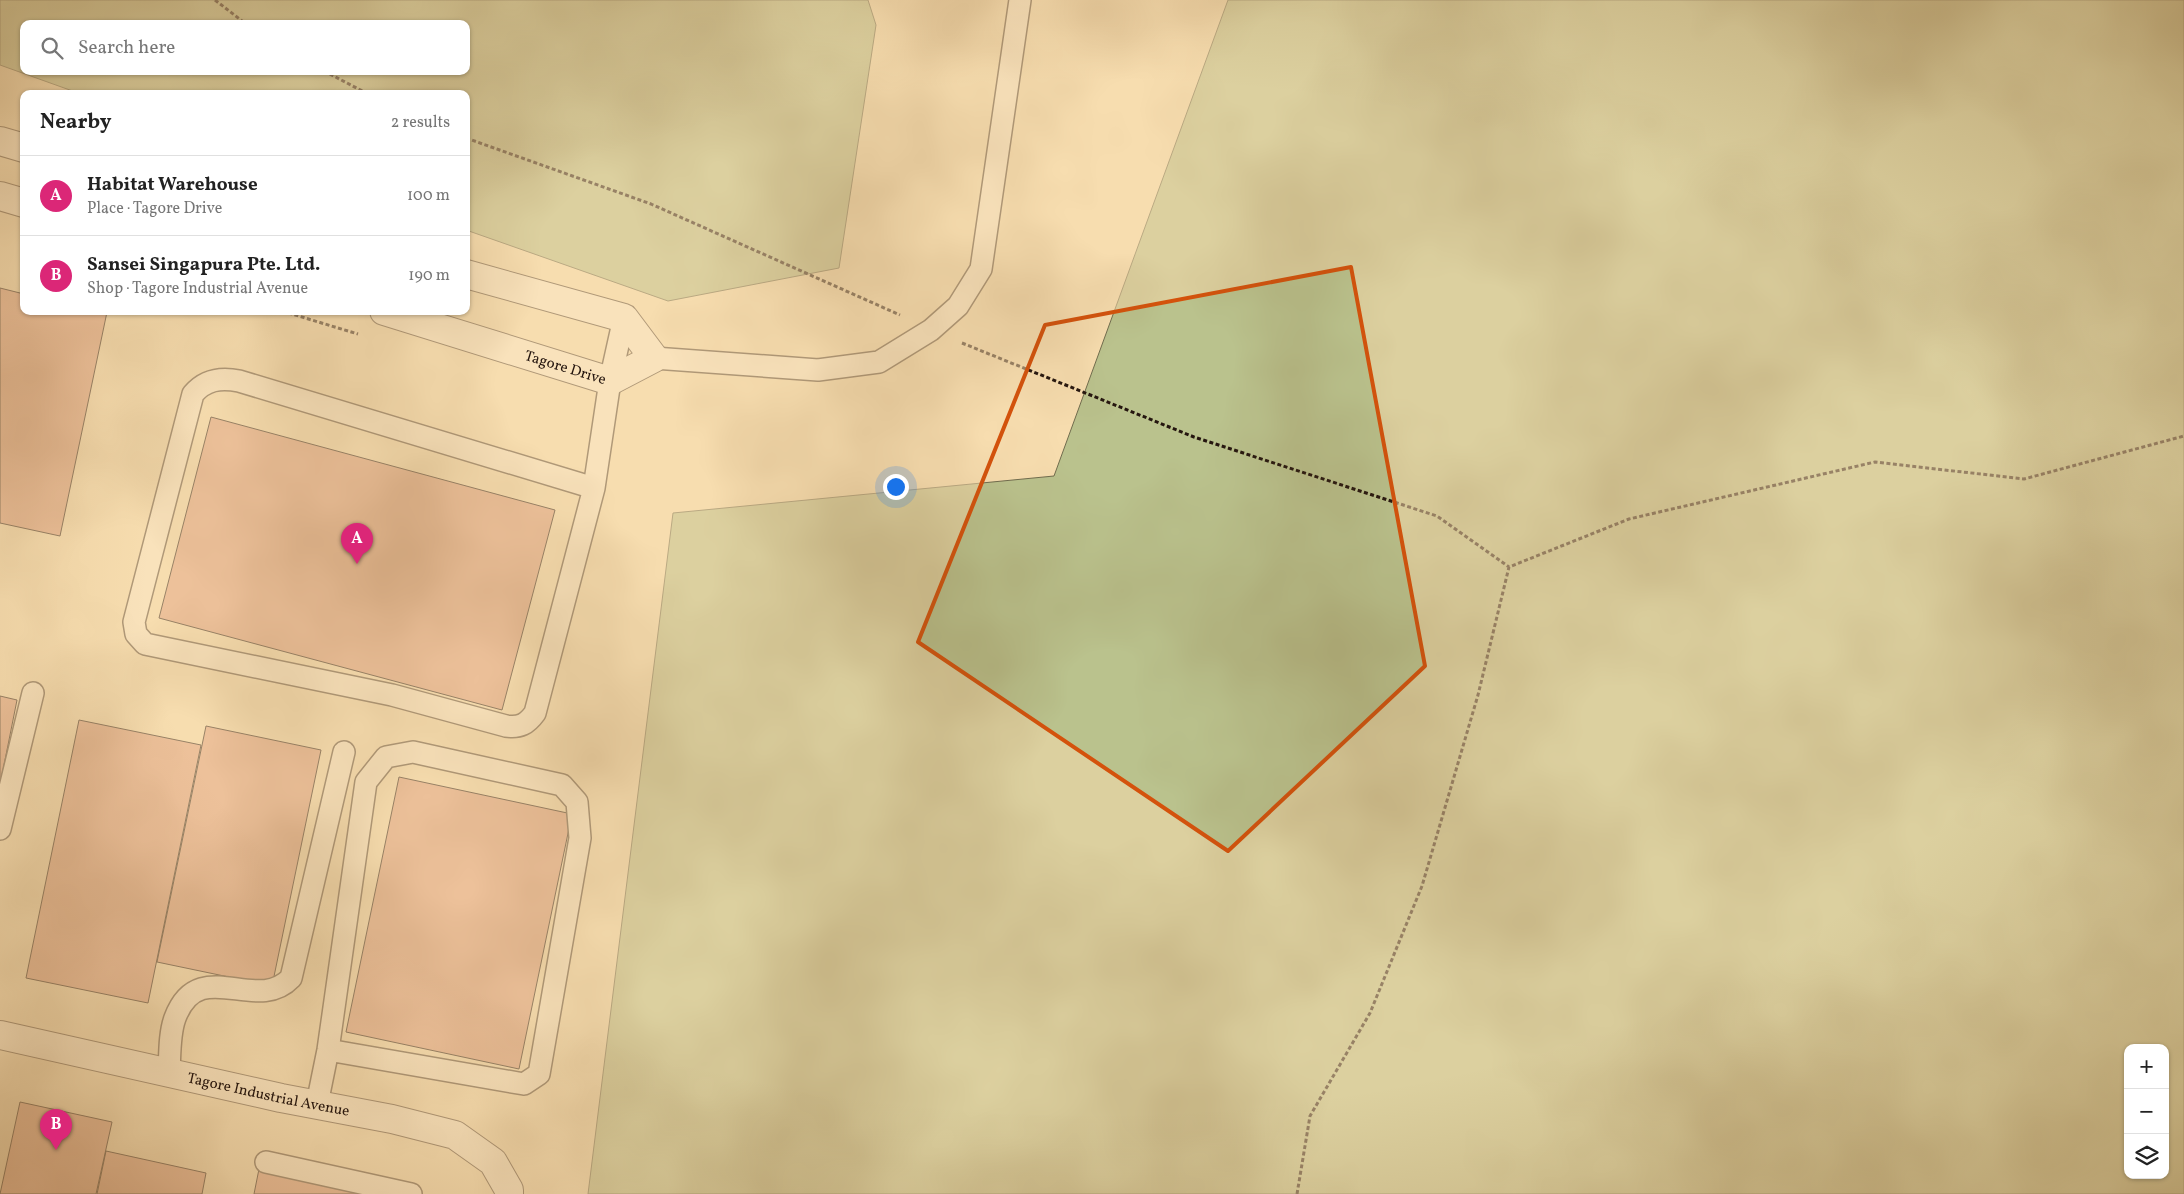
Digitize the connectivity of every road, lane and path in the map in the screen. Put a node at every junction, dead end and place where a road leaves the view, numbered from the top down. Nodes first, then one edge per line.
1 (215, 0) edge
2 (1020, 0) edge
3 (241, 20) edge
4 (332, 75) edge
5 (360, 90) edge
6 (470, 139) edge
7 (0, 141) edge
8 (20, 147) edge
9 (0, 196) edge
10 (20, 202) edge
11 (470, 275) edge
12 (397, 315) edge
13 (624, 318) junction
14 (932, 330) junction
15 (654, 358) junction
16 (610, 381) junction
17 (2184, 436) edge
18 (594, 488) junction
19 (1509, 567) junction
20 (33, 693) dead end
21 (344, 752) dead end
22 (0, 829) edge
23 (0, 1035) edge
24 (328, 1050) junction
25 (169, 1072) junction
26 (317, 1104) junction
27 (266, 1162) dead end
28 (410, 1194) edge
29 (509, 1194) edge
30 (1297, 1194) edge

1 - 3 path
2 - 14 lane
4 - 5 path
6 - 14 path
7 - 8 street
9 - 10 street
11 - 13 street
12 - 16 street, Tagore Drive
13 - 15 street
13 - 16 lane
14 - 15 lane
14 - 19 path
15 - 16 street, Tagore Drive
16 - 18 lane
17 - 19 path
18 - 18 lane
19 - 30 path
20 - 22 lane
21 - 25 lane
23 - 25 street, Tagore Industrial Avenue
24 - 24 lane
24 - 26 lane
25 - 26 street, Tagore Industrial Avenue
26 - 29 street, Tagore Industrial Avenue
27 - 28 lane

